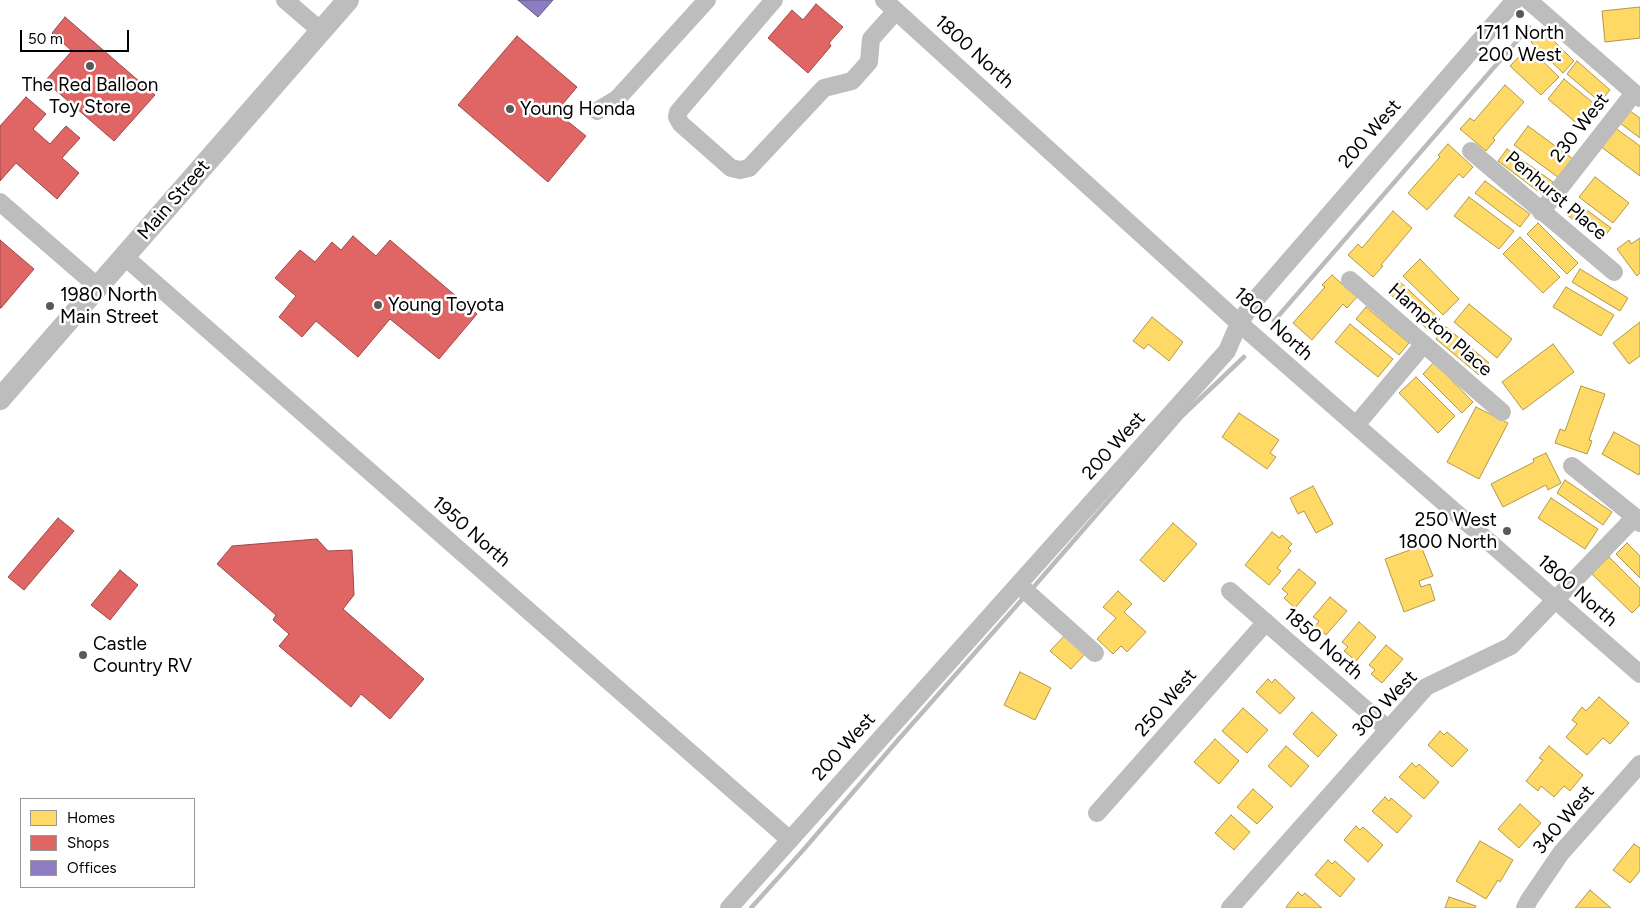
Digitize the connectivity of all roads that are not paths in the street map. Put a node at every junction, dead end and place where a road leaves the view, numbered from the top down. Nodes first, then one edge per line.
1 (285, 0) edge
2 (348, 0) edge
3 (707, 0) edge
4 (774, 0) edge
5 (1515, 0) edge
6 (1528, 0) edge
7 (890, 5) edge
8 (321, 31) junction
9 (1637, 95) edge
10 (596, 111) dead end
11 (1471, 151) dead end
12 (0, 202) edge
13 (1541, 212) junction
14 (125, 257) junction
15 (1614, 272) dead end
16 (1350, 280) dead end
17 (98, 287) junction
18 (1239, 323) junction
19 (1424, 344) junction
20 (0, 400) edge
21 (1502, 412) dead end
22 (1356, 425) junction
23 (1572, 466) dead end
24 (1638, 520) edge
25 (1026, 591) junction
26 (1230, 591) dead end
27 (1556, 600) junction
28 (1266, 622) junction
29 (1095, 653) dead end
30 (1640, 674) edge
31 (1388, 729) junction
32 (1640, 764) edge
33 (1097, 813) dead end
34 (790, 840) junction
35 (729, 908) edge
36 (1230, 908) edge
37 (1525, 908) edge

1 - 8 street
2 - 8 main road, Main Street
3 - 10 street
4 - 7 street
5 - 18 street, 200 West
6 - 9 street
7 - 18 street, 1800 North
8 - 14 main road, Main Street
9 - 13 street, 230 West
11 - 13 street, Penhurst Place
12 - 17 street
13 - 15 street, Penhurst Place
14 - 17 main road, Main Street
14 - 34 street, 1950 North
16 - 19 street, Hampton Place
17 - 20 main road, Main Street
18 - 22 street, 1800 North
18 - 25 street, 200 West
19 - 21 street, Hampton Place
19 - 22 street
22 - 27 street, 1800 North
23 - 24 street
24 - 27 street, 300 West
25 - 29 street
25 - 34 street, 200 West
26 - 28 street, 1850 North
27 - 30 street, 1800 North
27 - 31 street, 300 West
28 - 31 street, 1850 North
28 - 33 street, 250 West
31 - 36 street, 300 West
32 - 37 street, 340 West
34 - 35 street, 200 West

